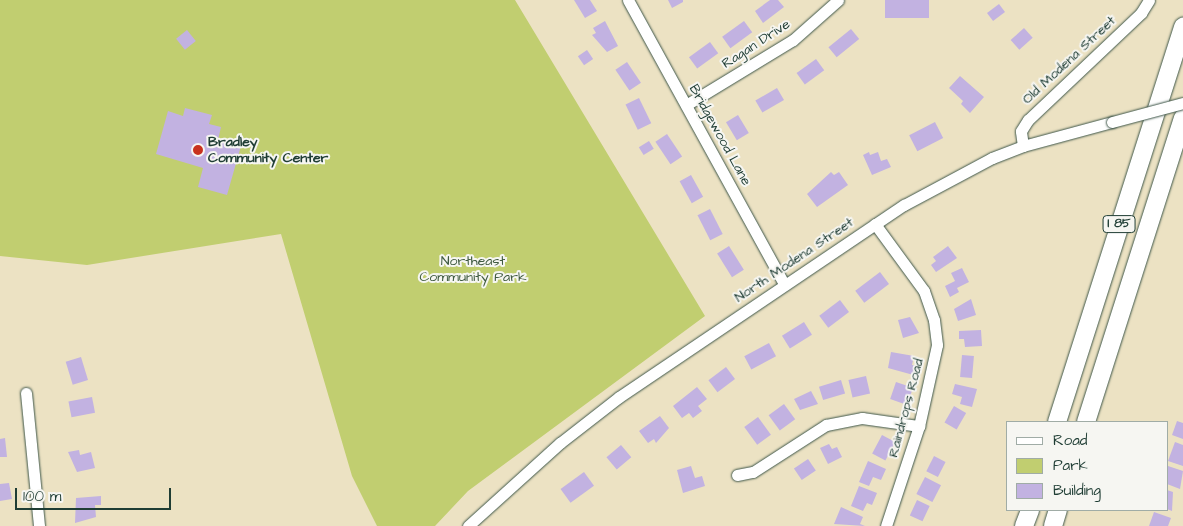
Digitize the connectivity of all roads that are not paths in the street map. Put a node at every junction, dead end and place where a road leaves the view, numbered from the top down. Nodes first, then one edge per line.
1 (628, 0) edge
2 (838, 0) edge
3 (1149, 0) edge
4 (1183, 26) edge
5 (1183, 103) edge
6 (686, 105) junction
7 (1183, 118) edge
8 (1023, 146) junction
9 (875, 224) junction
10 (785, 284) junction
11 (26, 393) dead end
12 (1057, 421) edge
13 (1086, 421) edge
14 (920, 426) junction
15 (737, 475) dead end
16 (1030, 511) edge
17 (1058, 511) edge
18 (40, 526) edge
19 (468, 526) edge
20 (886, 526) edge
21 (1024, 526) edge
22 (1053, 526) edge

1 - 6 street, Bridgewood Lane
2 - 6 street, Ragan Drive
3 - 8 street, Old Modena Street
4 - 12 highway, I 85
5 - 8 street, North Modena Street, bridge
6 - 10 street, Bridgewood Lane
7 - 13 highway, I 85
8 - 9 street, North Modena Street
9 - 10 street, North Modena Street
9 - 14 street, Raindrops Road
10 - 19 street, North Modena Street
11 - 18 street
14 - 15 street
14 - 20 street, Raindrops Road
16 - 21 highway
17 - 22 highway

